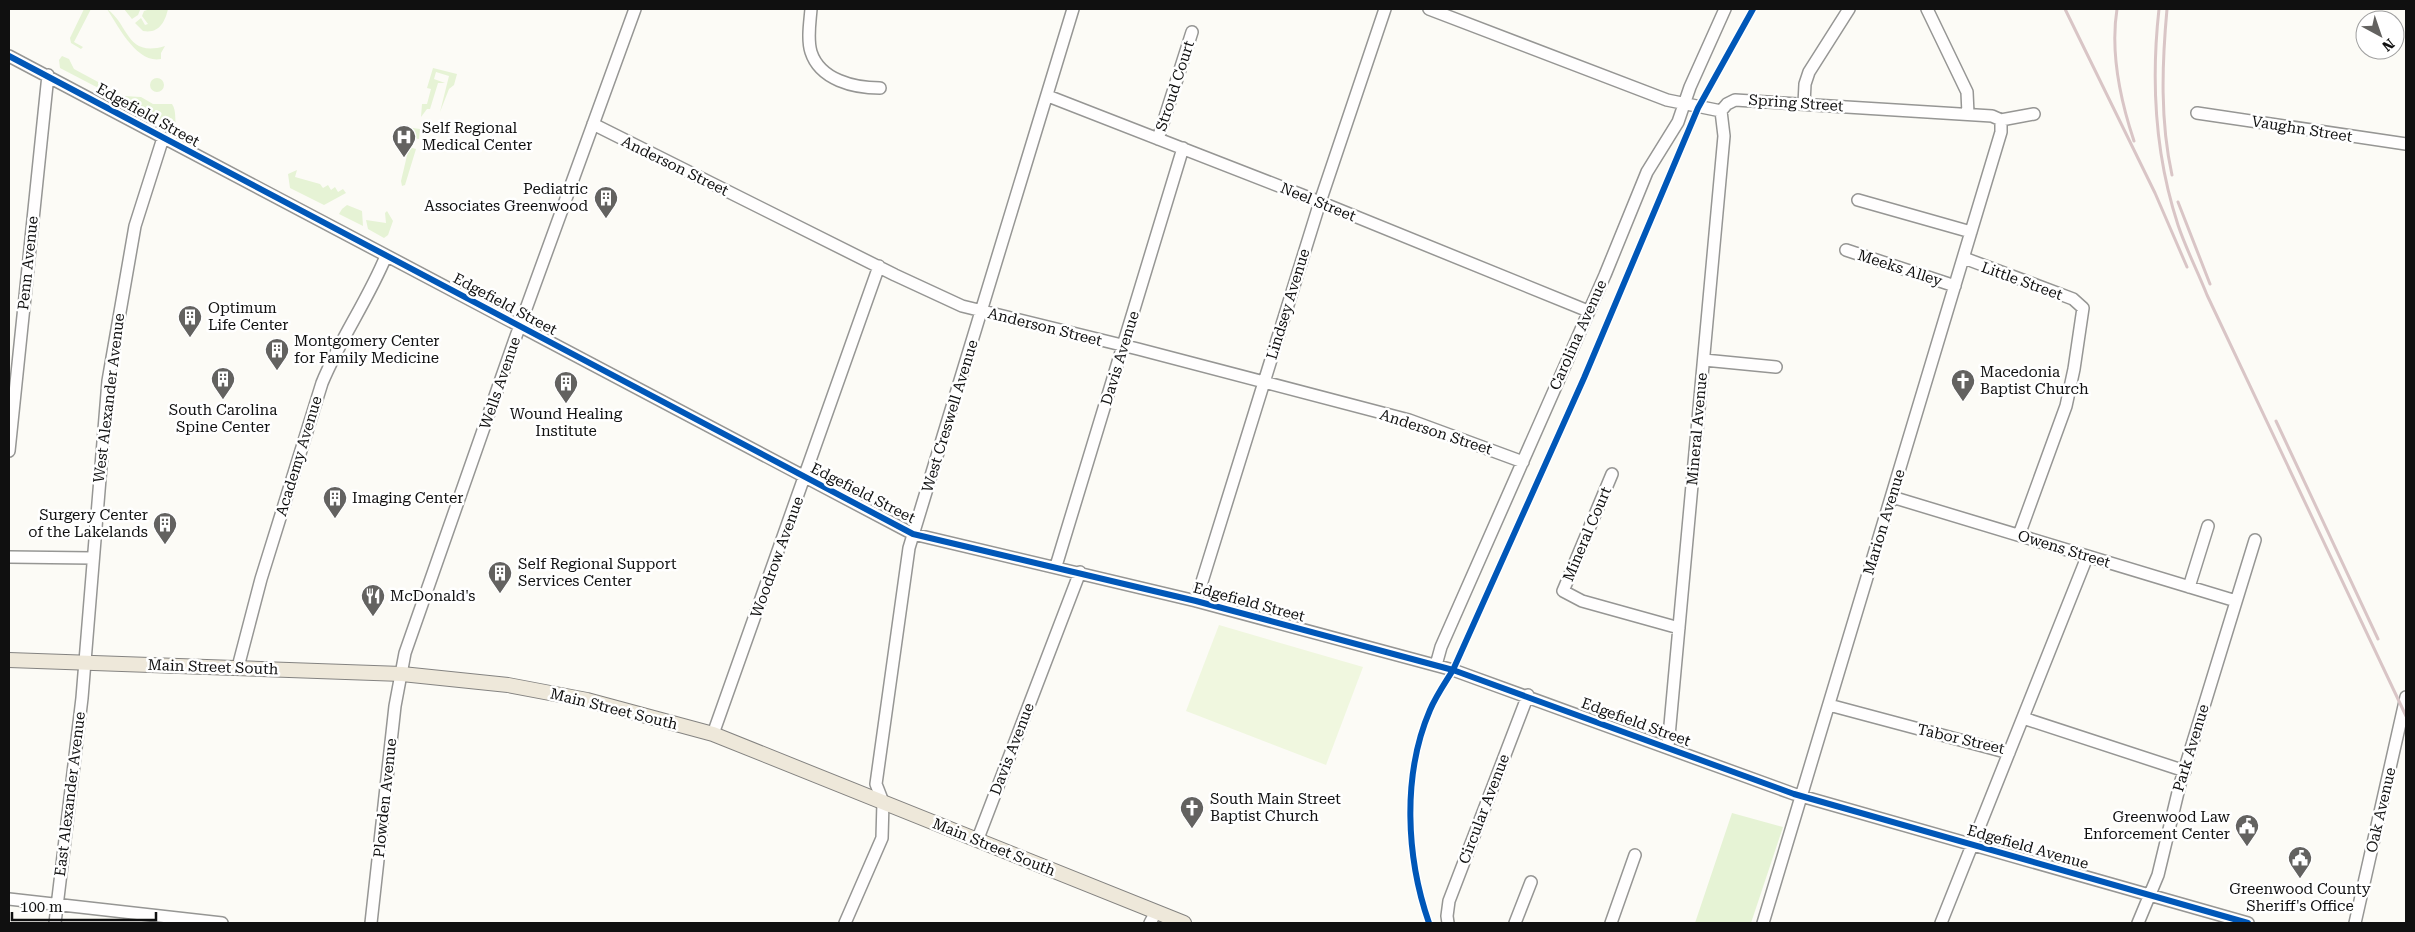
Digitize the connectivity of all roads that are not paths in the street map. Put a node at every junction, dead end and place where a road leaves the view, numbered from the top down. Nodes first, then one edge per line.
1 (635, 9) edge
2 (811, 9) edge
3 (1073, 9) edge
4 (1385, 9) edge
5 (1429, 9) edge
6 (1725, 9) edge
7 (1849, 9) edge
8 (1927, 9) edge
9 (1192, 32) dead end
10 (9, 56) edge
11 (48, 75) junction
12 (880, 88) dead end
13 (1048, 96) junction
14 (1684, 104) junction
15 (1804, 104) junction
16 (1721, 111) junction
17 (2197, 113) dead end
18 (1968, 114) junction
19 (2034, 114) dead end
20 (2001, 120) junction
21 (593, 124) junction
22 (163, 138) junction
23 (1158, 139) junction
24 (2406, 144) edge
25 (1183, 148) junction
26 (1858, 200) dead end
27 (1320, 202) junction
28 (1971, 232) junction
29 (1846, 250) dead end
30 (386, 256) junction
31 (1964, 258) junction
32 (879, 266) junction
33 (1955, 286) junction
34 (982, 311) junction
35 (1588, 311) junction
36 (520, 326) junction
37 (1124, 346) junction
38 (1704, 360) junction
39 (1776, 367) dead end
40 (1264, 382) junction
41 (9, 451) edge
42 (1523, 462) junction
43 (1612, 474) dead end
44 (805, 477) junction
45 (1892, 497) junction
46 (2208, 526) dead end
47 (913, 534) junction
48 (2019, 535) junction
49 (2255, 540) dead end
50 (9, 557) edge
51 (2087, 557) junction
52 (92, 558) junction
53 (1056, 566) junction
54 (1080, 572) junction
55 (2189, 587) junction
56 (1196, 601) junction
57 (2236, 601) junction
58 (1679, 628) junction
59 (9, 660) edge
60 (84, 664) junction
61 (1436, 665) junction
62 (238, 667) junction
63 (402, 674) junction
64 (1528, 696) junction
65 (2406, 697) edge
66 (1829, 705) junction
67 (2023, 718) junction
68 (713, 734) junction
69 (1668, 747) junction
70 (2009, 754) junction
71 (2185, 771) junction
72 (1801, 796) junction
73 (883, 802) junction
74 (977, 841) junction
75 (1973, 844) junction
76 (1634, 855) dead end
77 (1531, 882) dead end
78 (2150, 894) junction
79 (9, 899) edge
80 (57, 904) junction
81 (1153, 918) edge
82 (55, 923) edge
83 (222, 923) edge
84 (371, 923) edge
85 (845, 923) edge
86 (1184, 923) edge
87 (1448, 923) edge
88 (1515, 923) edge
89 (1611, 923) edge
90 (1763, 923) edge
91 (1941, 923) edge
92 (2138, 923) edge
93 (2248, 923) edge
94 (2355, 923) edge

1 - 21 street, Wells Avenue
2 - 12 street
3 - 13 street, West Creswell Avenue
4 - 27 street, Lindsey Avenue
5 - 14 street
6 - 14 street, Carolina Avenue
7 - 15 street
8 - 18 street
9 - 23 street, Stroud Court
10 - 11 street, Edgefield Street
11 - 22 street, Edgefield Street
11 - 41 street, Penn Avenue
13 - 23 street, Neel Street
13 - 34 street, West Creswell Avenue
14 - 16 street
14 - 35 street, Carolina Avenue
15 - 16 street, Spring Street
15 - 18 street, Spring Street
16 - 38 street, Mineral Avenue
17 - 24 street, Vaughn Street
18 - 20 street, Spring Street
19 - 20 street, Spring Street
20 - 28 street, Marion Avenue
21 - 32 street, Anderson Street
21 - 36 street, Wells Avenue
22 - 30 street, Edgefield Street
22 - 52 street, West Alexander Avenue
23 - 25 street, Neel Street
25 - 27 street, Neel Street
25 - 37 street, Davis Avenue
26 - 28 street
27 - 35 street, Neel Street
27 - 40 street, Lindsey Avenue
28 - 31 street, Marion Avenue
29 - 33 street, Meeks Alley
30 - 36 street, Edgefield Street
30 - 62 street, Academy Avenue
31 - 33 street, Marion Avenue
31 - 48 street, Little Street
32 - 34 street, Anderson Street
32 - 44 street, Woodrow Avenue
33 - 45 street, Marion Avenue
34 - 37 street, Anderson Street
34 - 47 street, West Creswell Avenue
35 - 42 street, Carolina Avenue
36 - 44 street, Edgefield Street
36 - 63 street, Wells Avenue
37 - 40 street, Anderson Street
37 - 53 street, Davis Avenue
38 - 39 street
38 - 58 street, Mineral Avenue
40 - 42 street, Anderson Street
40 - 56 street, Lindsey Avenue
42 - 61 street, Carolina Avenue
43 - 58 street, Mineral Court
44 - 47 street, Edgefield Street
44 - 68 street, Woodrow Avenue
45 - 48 street, Owens Street
45 - 66 street, Marion Avenue
46 - 55 street
47 - 53 street, Edgefield Street
47 - 73 street, West Creswell Avenue
48 - 51 street, Owens Street
49 - 57 street, Park Avenue
50 - 52 street
51 - 55 street, Owens Street
51 - 67 street, Tabor Street
52 - 60 street, West Alexander Avenue
53 - 54 street, Edgefield Street
54 - 56 street, Edgefield Street
54 - 74 street, Davis Avenue
55 - 57 street, Owens Street
56 - 61 street, Edgefield Street
57 - 71 street, Park Avenue
58 - 69 street, Mineral Avenue
59 - 60 main road, Main Street South
60 - 62 main road, Main Street South
60 - 80 street, East Alexander Avenue
61 - 64 street, Edgefield Street
62 - 63 main road, Main Street South
63 - 68 main road, Main Street South
63 - 84 street, Plowden Avenue
64 - 69 street, Edgefield Street
64 - 87 street, Circular Avenue
65 - 94 street, Oak Avenue
66 - 70 street, Tabor Street
66 - 72 street, Marion Avenue
67 - 70 street, Tabor Street
67 - 71 street
68 - 73 main road, Main Street South
69 - 72 street, Edgefield Street
70 - 75 street
71 - 78 street, Park Avenue
72 - 75 street, Edgefield Avenue
72 - 90 street, Marion Avenue
73 - 74 main road, Main Street South
73 - 85 street, West Creswell Avenue
74 - 81 main road, Main Street South
75 - 78 street, Edgefield Avenue
75 - 91 street
76 - 89 street
77 - 88 street
78 - 92 street, Park Avenue
78 - 93 street, Edgefield Avenue
79 - 80 street
80 - 82 street, East Alexander Avenue
80 - 83 street
81 - 86 main road, Main Street South

